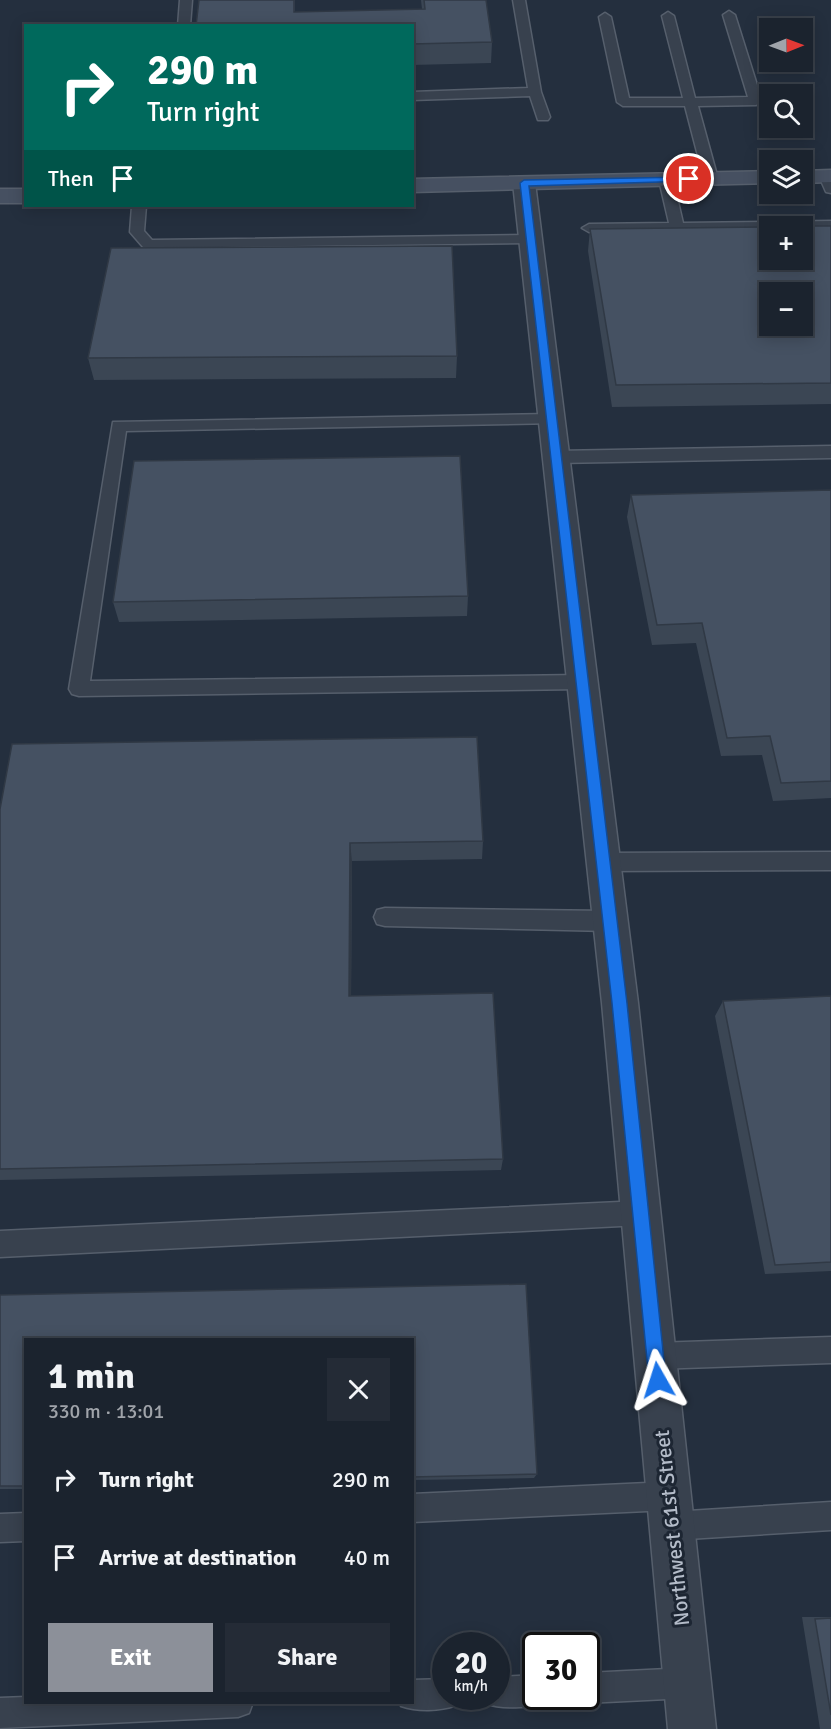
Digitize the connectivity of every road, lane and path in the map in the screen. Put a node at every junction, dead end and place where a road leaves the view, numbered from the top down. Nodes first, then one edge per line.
1 (186, 0) edge
2 (519, 0) edge
3 (729, 15) dead end
4 (668, 16) dead end
5 (605, 17) dead end
6 (184, 24) edge
7 (535, 92) junction
8 (414, 96) edge
9 (690, 102) junction
10 (543, 117) dead end
11 (759, 177) edge
12 (813, 178) edge
13 (711, 179) junction
14 (666, 180) junction
15 (829, 180) edge
16 (524, 183) junction
17 (414, 186) edge
18 (0, 196) edge
19 (24, 196) edge
20 (139, 207) edge
21 (831, 225) edge
22 (677, 227) junction
23 (589, 228) edge
24 (531, 239) junction
25 (552, 419) junction
26 (831, 452) edge
27 (556, 457) junction
28 (582, 682) junction
29 (831, 861) edge
30 (603, 862) junction
31 (385, 917) dead end
32 (610, 921) junction
33 (641, 1213) junction
34 (0, 1244) edge
35 (831, 1350) edge
36 (655, 1356) junction
37 (414, 1508) edge
38 (670, 1511) junction
39 (831, 1516) edge
40 (24, 1527) edge
41 (0, 1528) edge
42 (688, 1683) junction
43 (600, 1687) edge
44 (432, 1694) edge
45 (414, 1695) edge
46 (195, 1704) edge
47 (0, 1713) edge
48 (692, 1729) edge

1 - 6 lane
2 - 7 lane
3 - 9 lane
4 - 9 lane
5 - 9 lane
7 - 8 lane
7 - 10 lane
9 - 13 lane
11 - 13 main road
12 - 15 main road
13 - 14 main road
14 - 16 main road
14 - 22 lane
16 - 17 main road
16 - 24 street, Northwest 61st Street
18 - 19 main road
20 - 24 lane
21 - 22 lane
22 - 23 lane
24 - 25 street, Northwest 61st Street
25 - 27 street, Northwest 61st Street
25 - 28 lane
26 - 27 lane
27 - 28 street, Northwest 61st Street
28 - 30 street, Northwest 61st Street
29 - 30 lane
30 - 32 street, Northwest 61st Street
31 - 32 lane
32 - 33 street, Northwest 61st Street
33 - 34 lane
33 - 36 street, Northwest 61st Street
35 - 36 lane
36 - 38 street, Northwest 61st Street
37 - 38 lane
38 - 39 lane
38 - 42 street, Northwest 61st Street
40 - 41 lane
42 - 43 lane
42 - 48 street, Northwest 61st Street
44 - 45 lane
46 - 47 lane

